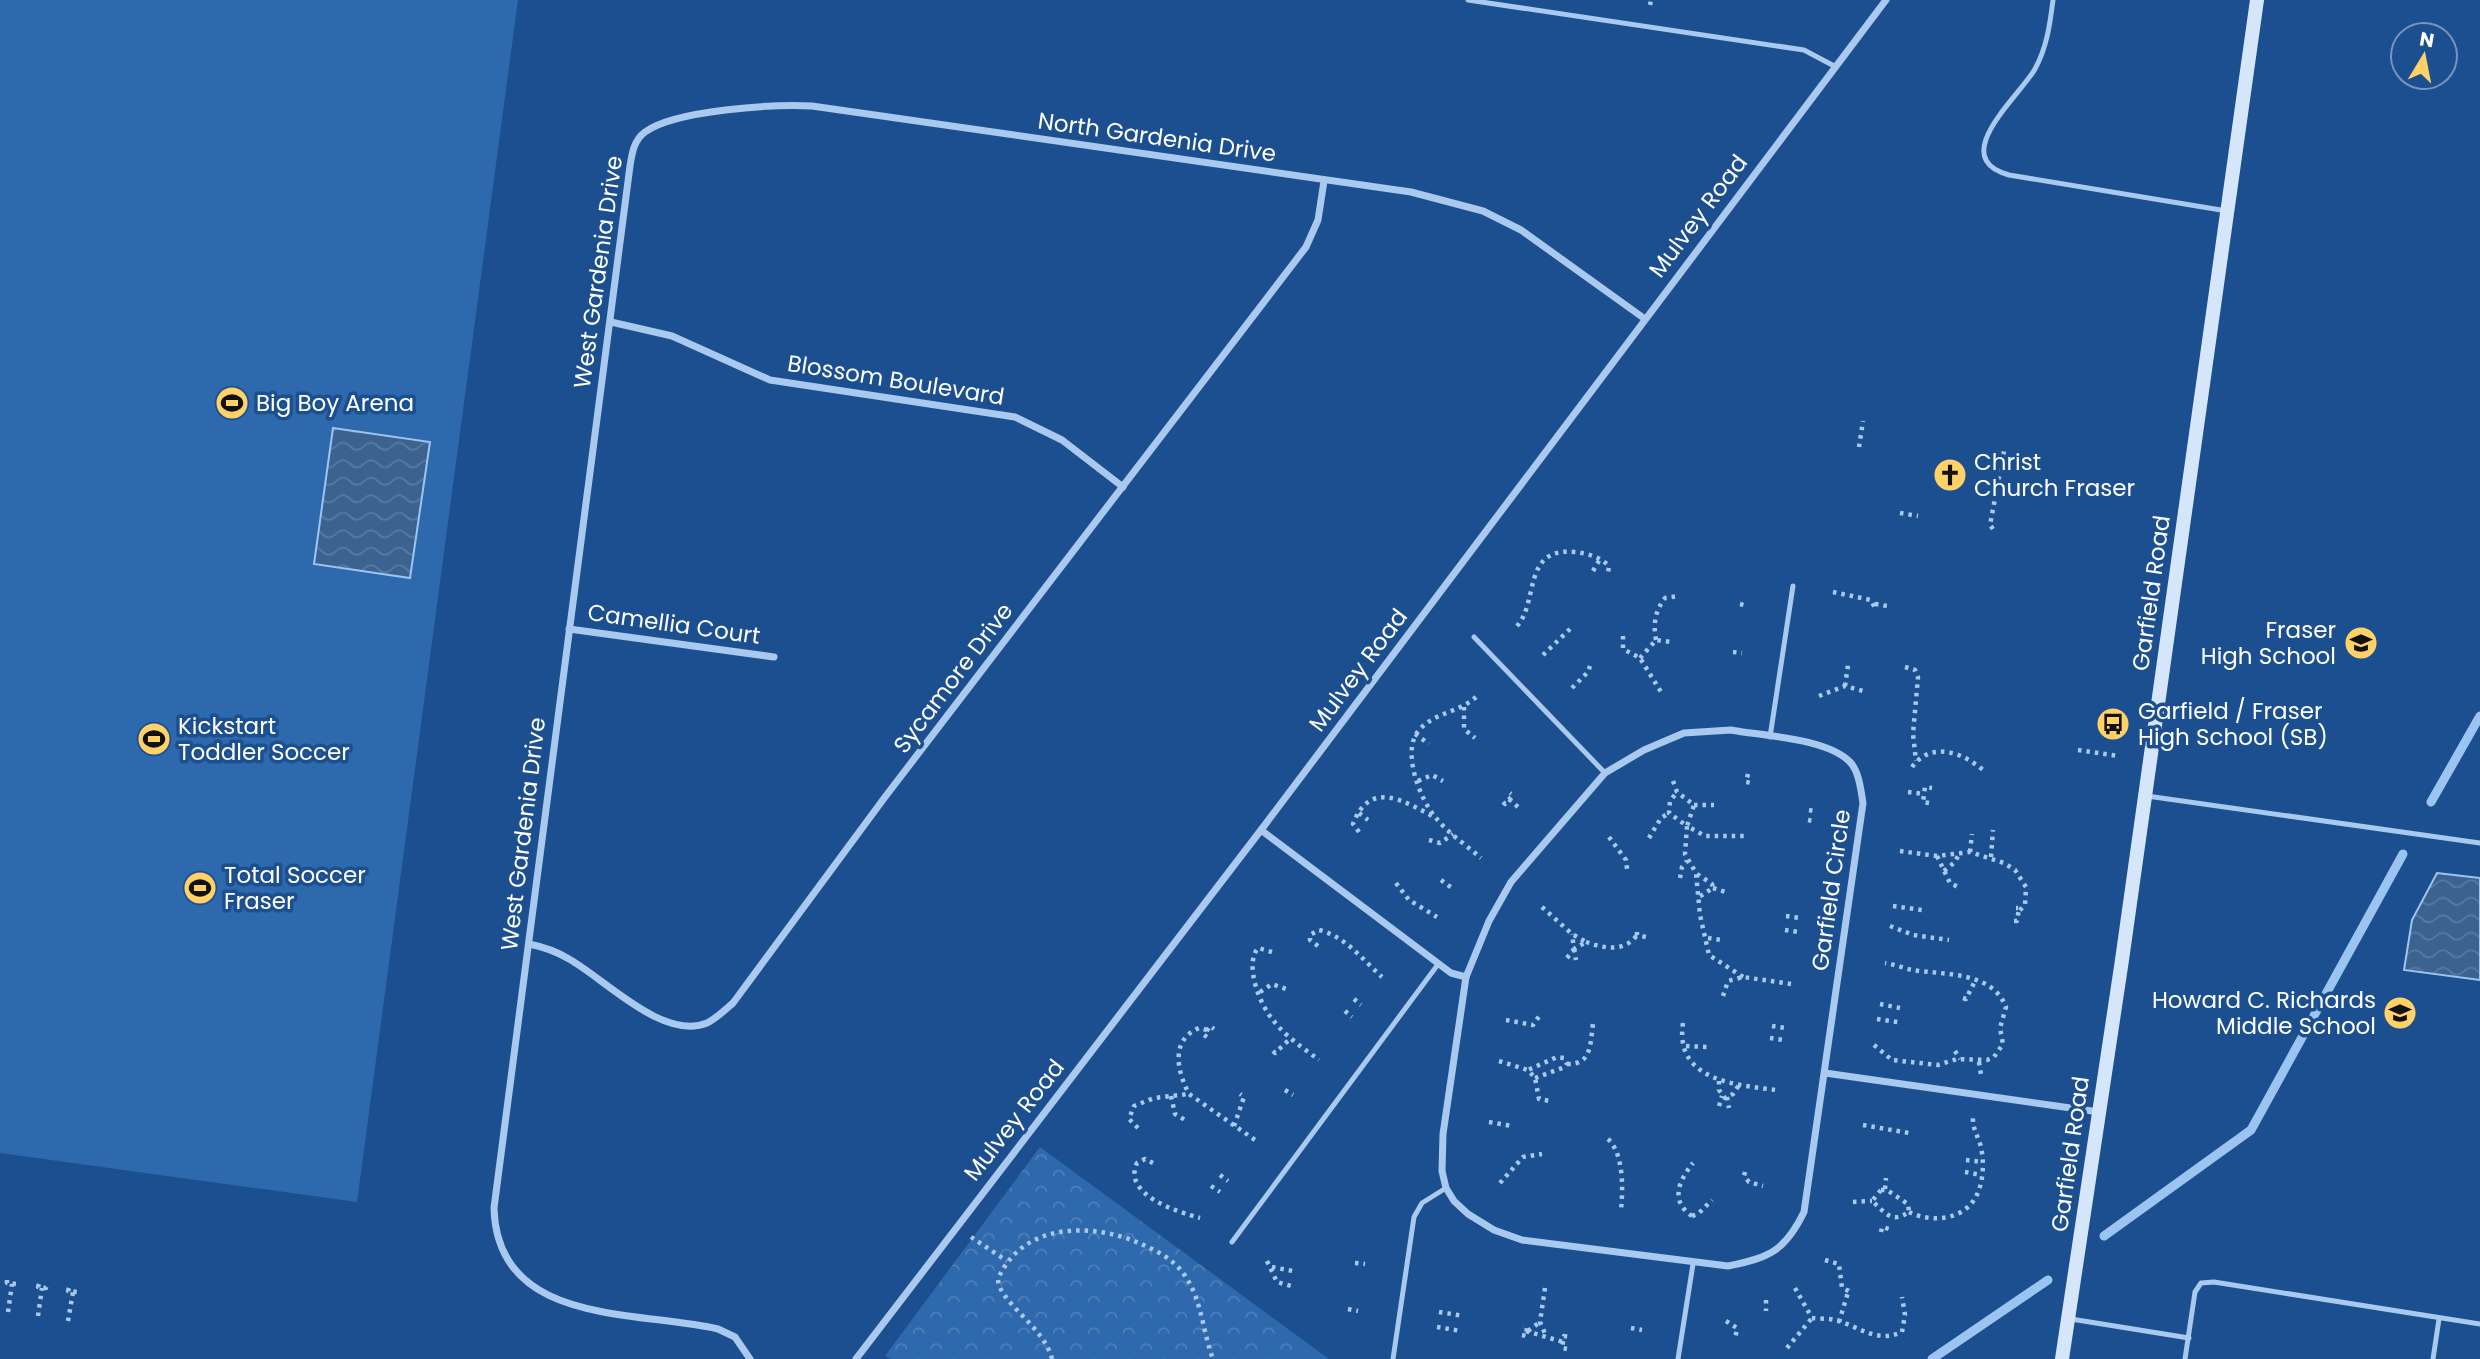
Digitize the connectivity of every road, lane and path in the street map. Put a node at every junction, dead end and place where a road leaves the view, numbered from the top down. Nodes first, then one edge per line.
1 (1468, 0) edge
2 (1886, 0) edge
3 (2053, 0) edge
4 (2258, 0) edge
5 (1836, 67) junction
6 (636, 140) joint
7 (1324, 181) junction
8 (2228, 211) junction
9 (1645, 319) junction
10 (611, 322) junction
11 (1863, 421) dead end
12 (1859, 447) dead end
13 (2004, 451) dead end
14 (1123, 487) junction
15 (1900, 513) dead end
16 (1918, 516) dead end
17 (1993, 529) dead end
18 (1600, 559) junction
19 (1594, 571) dead end
20 (1608, 573) dead end
21 (1793, 586) dead end
22 (1833, 592) dead end
23 (1679, 596) dead end
24 (1740, 604) dead end
25 (1748, 606) dead end
26 (1887, 610) dead end
27 (1517, 626) dead end
28 (569, 629) junction
29 (1570, 629) dead end
30 (1623, 636) dead end
31 (1474, 638) dead end
32 (1656, 640) junction
33 (1672, 642) dead end
34 (1733, 652) dead end
35 (1742, 653) dead end
36 (1543, 655) dead end
37 (774, 657) dead end
38 (1640, 658) junction
39 (1848, 665) dead end
40 (1590, 666) dead end
41 (1905, 667) dead end
42 (1845, 686) junction
43 (1572, 688) dead end
44 (1661, 692) dead end
45 (1867, 692) dead end
46 (1819, 695) dead end
47 (1476, 697) dead end
48 (1464, 707) junction
49 (1415, 734) junction
50 (1770, 737) junction
51 (1475, 738) dead end
52 (1429, 744) dead end
53 (2078, 750) dead end
54 (2119, 757) dead end
55 (1916, 761) junction
56 (1912, 767) dead end
57 (1605, 773) junction
58 (1748, 774) dead end
59 (1982, 774) dead end
60 (1418, 781) junction
61 (1443, 781) dead end
62 (1673, 781) dead end
63 (1752, 783) dead end
64 (1932, 788) dead end
65 (1677, 792) junction
66 (1908, 792) dead end
67 (1924, 794) junction
68 (2144, 796) junction
69 (1503, 802) dead end
70 (1929, 803) dead end
71 (1694, 805) junction
72 (1714, 805) dead end
73 (1519, 808) dead end
74 (1359, 813) junction
75 (1669, 813) junction
76 (1434, 817) junction
77 (1368, 820) dead end
78 (1687, 826) junction
79 (1261, 830) junction
80 (1993, 830) dead end
81 (1359, 832) dead end
82 (1453, 834) junction
83 (1972, 834) dead end
84 (1609, 836) dead end
85 (1744, 836) dead end
86 (1649, 838) dead end
87 (1429, 840) dead end
88 (2480, 843) edge
89 (1900, 851) dead end
90 (1970, 852) junction
91 (1959, 853) junction
92 (1937, 856) junction
93 (1991, 857) junction
94 (1481, 858) dead end
95 (1687, 861) junction
96 (1627, 869) dead end
97 (1944, 871) junction
98 (1696, 873) junction
99 (1680, 878) dead end
100 (1441, 880) dead end
101 (1396, 883) dead end
102 (1958, 887) dead end
103 (1452, 888) dead end
104 (1713, 888) junction
105 (1729, 893) dead end
106 (1699, 897) junction
107 (1893, 906) dead end
108 (1542, 907) dead end
109 (1922, 910) dead end
110 (1786, 916) dead end
111 (1437, 917) dead end
112 (1800, 918) dead end
113 (2014, 920) dead end
114 (1890, 926) dead end
115 (1785, 930) dead end
116 (1798, 932) dead end
117 (1647, 933) dead end
118 (1572, 934) junction
119 (1707, 938) junction
120 (1722, 940) dead end
121 (1949, 940) dead end
122 (1586, 942) junction
123 (529, 944) junction
124 (1318, 946) dead end
125 (1574, 949) junction
126 (1272, 952) dead end
127 (1567, 958) dead end
128 (1576, 960) dead end
129 (1439, 963) junction
130 (1885, 963) dead end
131 (1743, 976) junction
132 (1382, 977) dead end
133 (1466, 977) junction
134 (1975, 981) junction
135 (1791, 985) dead end
136 (1286, 989) dead end
137 (1260, 992) junction
138 (1723, 996) dead end
139 (1354, 999) dead end
140 (1963, 999) dead end
141 (1880, 1004) dead end
142 (1361, 1005) dead end
143 (1900, 1008) dead end
144 (1345, 1012) dead end
145 (1541, 1015) dead end
146 (1352, 1017) dead end
147 (1877, 1019) dead end
148 (1506, 1020) dead end
149 (1898, 1022) dead end
150 (1683, 1023) dead end
151 (1593, 1024) dead end
152 (1772, 1026) dead end
153 (1990, 1027) dead end
154 (1785, 1028) dead end
155 (2000, 1028) junction
156 (1214, 1029) dead end
157 (1207, 1030) junction
158 (1208, 1037) dead end
159 (1291, 1038) junction
160 (1770, 1038) dead end
161 (1783, 1041) dead end
162 (1874, 1045) dead end
163 (1686, 1046) junction
164 (1707, 1047) dead end
165 (1273, 1051) dead end
166 (1955, 1051) dead end
167 (1960, 1059) junction
168 (1319, 1060) dead end
169 (1499, 1061) dead end
170 (1979, 1062) junction
171 (1567, 1064) junction
172 (1528, 1070) junction
173 (1825, 1073) junction
174 (1981, 1075) dead end
175 (1535, 1079) junction
176 (1719, 1081) junction
177 (1739, 1085) junction
178 (1285, 1090) dead end
179 (1776, 1090) dead end
180 (1189, 1094) junction
181 (1240, 1094) dead end
182 (1293, 1095) dead end
183 (1171, 1096) junction
184 (1725, 1097) junction
185 (1550, 1101) dead end
186 (1718, 1106) dead end
187 (1729, 1108) dead end
188 (2099, 1112) junction
189 (1973, 1116) dead end
190 (1185, 1121) dead end
191 (1489, 1122) dead end
192 (1863, 1125) dead end
193 (1234, 1126) junction
194 (1512, 1126) dead end
195 (1138, 1128) dead end
196 (1909, 1133) dead end
197 (1606, 1138) dead end
198 (1258, 1142) dead end
199 (1542, 1154) dead end
200 (1966, 1160) dead end
201 (1982, 1162) junction
202 (1153, 1163) dead end
203 (1693, 1163) dead end
204 (1745, 1172) dead end
205 (1965, 1172) dead end
206 (1220, 1175) dead end
207 (1981, 1175) junction
208 (1886, 1178) dead end
209 (1228, 1181) dead end
210 (1500, 1183) dead end
211 (1211, 1186) dead end
212 (1763, 1186) dead end
213 (1446, 1188) junction
214 (1885, 1189) junction
215 (1220, 1192) dead end
216 (1906, 1193) dead end
217 (1902, 1198) junction
218 (1712, 1200) dead end
219 (1872, 1201) junction
220 (1853, 1202) dead end
221 (1621, 1210) dead end
222 (1909, 1212) junction
223 (1200, 1218) dead end
224 (1889, 1218) junction
225 (956, 1227) junction
226 (1885, 1231) dead end
227 (1232, 1241) dead end
228 (1825, 1260) dead end
229 (1007, 1261) junction
230 (1267, 1261) dead end
231 (1355, 1263) dead end
232 (1365, 1264) dead end
233 (1693, 1265) junction
234 (1272, 1267) junction
235 (1293, 1271) dead end
236 (12, 1281) dead end
237 (42, 1285) dead end
238 (1291, 1286) dead end
239 (1545, 1288) dead end
240 (1795, 1288) dead end
241 (73, 1289) dead end
242 (1902, 1297) dead end
243 (1766, 1300) dead end
244 (1348, 1309) dead end
245 (1358, 1311) dead end
246 (1766, 1311) dead end
247 (8, 1312) dead end
248 (1439, 1312) dead end
249 (1464, 1316) dead end
250 (38, 1317) dead end
251 (1812, 1318) junction
252 (2068, 1319) junction
253 (2439, 1319) junction
254 (68, 1321) dead end
255 (1726, 1321) dead end
256 (1540, 1322) junction
257 (1839, 1322) junction
258 (2480, 1324) edge
259 (1437, 1327) dead end
260 (1879, 1327) dead end
261 (1631, 1328) dead end
262 (1642, 1330) dead end
263 (1461, 1331) dead end
264 (1546, 1336) junction
265 (1569, 1336) dead end
266 (1876, 1336) junction
267 (2189, 1338) junction
268 (1735, 1339) dead end
269 (1563, 1342) junction
270 (1787, 1348) dead end
271 (1567, 1349) dead end
272 (750, 1359) edge
273 (856, 1359) edge
274 (1052, 1359) edge
275 (1213, 1359) edge
276 (1392, 1359) edge
277 (1678, 1359) edge
278 (2062, 1359) edge
279 (2185, 1359) edge
280 (2433, 1359) edge

1 - 5 lane
2 - 5 street, Mulvey Road
3 - 8 lane
4 - 8 main road, Garfield Road
5 - 9 street, Mulvey Road
6 - 7 street, North Gardenia Drive
6 - 10 street, West Gardenia Drive
7 - 9 street, North Gardenia Drive
7 - 14 street, Sycamore Drive
8 - 68 main road, Garfield Road
9 - 79 street, Mulvey Road
10 - 14 street, Blossom Boulevard
10 - 28 street, West Gardenia Drive
11 - 12 path
13 - 17 path
14 - 123 street, Sycamore Drive
15 - 16 path
18 - 19 path
18 - 20 path
18 - 27 path
21 - 50 lane
22 - 26 path
23 - 32 path
24 - 25 path
28 - 37 street, Camellia Court
28 - 123 street, West Gardenia Drive
29 - 36 path
30 - 38 path
31 - 57 lane
32 - 33 path
32 - 38 path
34 - 35 path
38 - 44 path
39 - 42 path
40 - 43 path
41 - 55 path
42 - 45 path
42 - 46 path
47 - 48 path
48 - 49 path
48 - 51 path
49 - 52 path
49 - 60 path
50 - 57 street, Garfield Circle
50 - 173 street, Garfield Circle
53 - 54 path
55 - 56 path
55 - 59 path
57 - 133 street, Garfield Circle
58 - 63 path
60 - 61 path
60 - 76 path
62 - 65 path
64 - 67 path
65 - 71 path
65 - 75 path
66 - 67 path
67 - 70 path
68 - 88 lane
68 - 188 main road, Garfield Road
69 - 73 path
71 - 72 path
71 - 78 path
74 - 76 path
74 - 77 path
74 - 81 path
75 - 78 path
75 - 86 path
76 - 82 path
78 - 85 path
78 - 95 path
79 - 129 street
79 - 225 street, Mulvey Road
80 - 93 path
82 - 87 path
82 - 94 path
83 - 90 path
84 - 96 path
89 - 92 path
90 - 91 path
90 - 93 path
91 - 92 path
91 - 97 path
92 - 97 path
93 - 113 path
95 - 98 path
95 - 99 path
97 - 102 path
98 - 104 path
98 - 106 path
100 - 103 path
101 - 111 path
104 - 105 path
104 - 106 path
106 - 119 path
107 - 109 path
108 - 118 path
110 - 112 path
114 - 121 path
115 - 116 path
117 - 122 path
118 - 122 path
118 - 125 path
119 - 120 path
119 - 131 path
122 - 125 path
123 - 272 street, West Gardenia Drive
124 - 132 path
125 - 127 path
125 - 128 path
126 - 137 path
129 - 133 street
129 - 227 lane
130 - 134 path
131 - 135 path
131 - 138 path
133 - 213 street, Garfield Circle
134 - 140 path
134 - 155 path
136 - 137 path
137 - 159 path
139 - 142 path
141 - 143 path
144 - 146 path
145 - 148 path
147 - 149 path
150 - 163 path
151 - 171 path
152 - 154 path
153 - 155 path
155 - 170 path
156 - 157 path
157 - 158 path
157 - 180 path
159 - 165 path
159 - 168 path
160 - 161 path
162 - 167 path
163 - 164 path
163 - 176 path
166 - 167 path
167 - 170 path
169 - 172 path
170 - 174 path
171 - 172 path
171 - 175 path
172 - 175 path
173 - 188 street
173 - 233 street, Garfield Circle
175 - 185 path
176 - 177 path
176 - 184 path
177 - 179 path
177 - 184 path
178 - 182 path
180 - 183 path
180 - 193 path
181 - 193 path
183 - 190 path
183 - 195 path
184 - 186 path
184 - 187 path
188 - 252 main road, Garfield Road
189 - 201 path
191 - 194 path
192 - 196 path
193 - 198 path
197 - 221 path
199 - 210 path
200 - 201 path
201 - 207 path
202 - 223 path
203 - 218 path
204 - 212 path
205 - 207 path
206 - 209 path
207 - 222 path
208 - 214 path
211 - 215 path
213 - 233 street, Garfield Circle
213 - 276 lane
214 - 217 path
214 - 219 path
216 - 217 path
217 - 222 path
219 - 220 path
219 - 224 path
222 - 224 path
224 - 226 path
225 - 229 path
225 - 273 street, Mulvey Road
228 - 257 path
229 - 274 path
229 - 275 path
230 - 234 path
231 - 232 path
233 - 277 lane
234 - 235 path
234 - 238 path
236 - 247 path
237 - 250 path
239 - 256 path
240 - 251 path
241 - 254 path
242 - 266 path
243 - 246 path
244 - 245 path
248 - 249 path
251 - 257 path
251 - 270 path
252 - 267 lane
252 - 278 main road, Garfield Road
253 - 258 lane
253 - 267 lane
253 - 280 lane
255 - 268 path
256 - 264 path
256 - 264 path
257 - 266 path
259 - 263 path
260 - 266 path
261 - 262 path
264 - 269 path
265 - 269 path
267 - 279 lane
269 - 271 path

